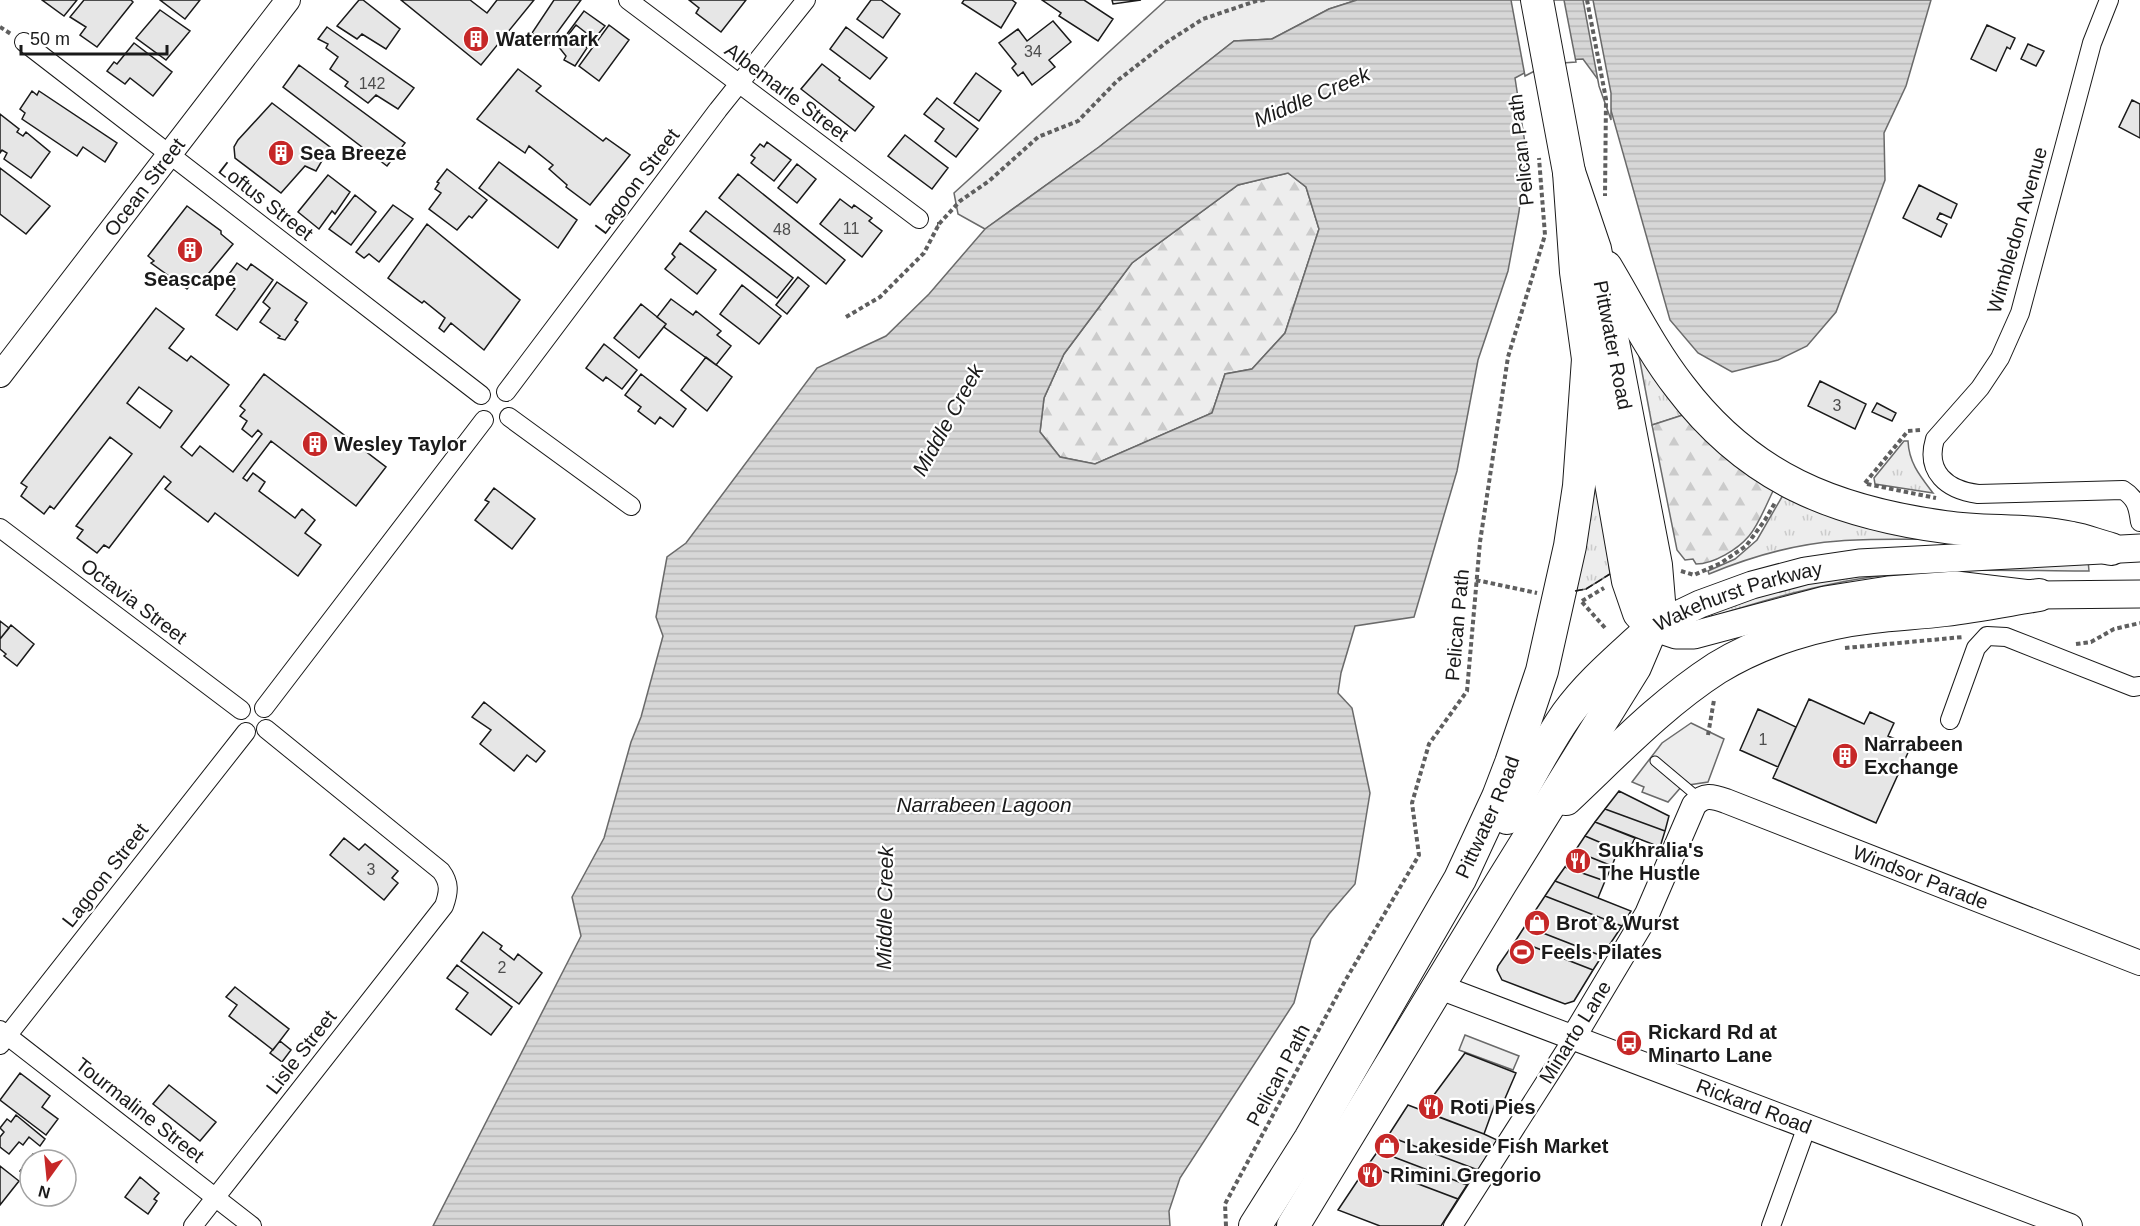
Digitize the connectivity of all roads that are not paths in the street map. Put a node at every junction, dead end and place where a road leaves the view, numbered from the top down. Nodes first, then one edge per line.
1 (288, 0) edge
2 (628, 0) edge
3 (806, 0) edge
4 (1537, 0) edge
5 (2109, 0) edge
6 (24, 42) dead end
7 (739, 85) junction
8 (170, 156) junction
9 (1569, 172) junction
10 (919, 219) road end
11 (1595, 249) junction
12 (1588, 359) junction
13 (0, 375) edge
14 (506, 392) junction
15 (481, 395) junction
16 (509, 417) junction
17 (484, 420) junction
18 (632, 506) dead end
19 (2140, 522) edge
20 (0, 528) edge
21 (2126, 549) edge
22 (2140, 594) edge
23 (2039, 595) junction
24 (1652, 627) junction
25 (2140, 686) edge
26 (264, 708) junction
27 (241, 710) junction
28 (1950, 720) dead end
29 (266, 729) junction
30 (246, 732) junction
31 (1655, 761) dead end
32 (1700, 799) junction
33 (1538, 825) junction
34 (1460, 879) junction
35 (2140, 963) edge
36 (1437, 986) junction
37 (2, 1037) edge
38 (1573, 1038) junction
39 (1807, 1126) junction
40 (216, 1197) junction
41 (1266, 1222) edge
42 (193, 1226) edge
43 (252, 1226) edge
44 (1293, 1226) edge
45 (1453, 1226) edge
46 (1771, 1226) edge
47 (2070, 1226) edge

1 - 8 street, Ocean Street
2 - 7 street, Albemarle Street
3 - 7 street, Lagoon Street
4 - 9 highway, Pittwater Road
5 - 19 street, Wimbledon Avenue
6 - 8 street, Loftus Street
7 - 10 street, Albemarle Street
7 - 14 street, Lagoon Street
8 - 13 street, Ocean Street
8 - 15 street, Loftus Street
9 - 11 highway, Pittwater Road
9 - 12 highway, Pittwater Road
11 - 21 highway
11 - 24 highway, Pittwater Road
12 - 24 highway, Pittwater Road
12 - 34 highway, Pittwater Road
14 - 15 street
14 - 16 street
15 - 17 street
16 - 17 street
16 - 18 street
17 - 26 street
20 - 27 street, Octavia Street
21 - 24 main road, Wakehurst Parkway
22 - 23 main road, Wakehurst Parkway
23 - 24 main road, Wakehurst Parkway
23 - 33 highway
24 - 33 highway, Pittwater Road
24 - 34 highway
25 - 28 street
26 - 27 street
26 - 29 street
27 - 30 street
29 - 30 street
29 - 40 street, Lisle Street
30 - 37 street, Lagoon Street
31 - 32 lane
32 - 35 street, Windsor Parade
32 - 38 street, Minarto Lane
33 - 36 highway, Pittwater Road
34 - 41 highway, Pittwater Road
36 - 38 street, Rickard Road
36 - 44 highway, Pittwater Road
37 - 40 street, Tourmaline Street
38 - 39 street, Rickard Road
38 - 45 street, Minarto Lane
39 - 46 street
39 - 47 street, Rickard Road
40 - 42 street, Lisle Street
40 - 43 street, Tourmaline Street

